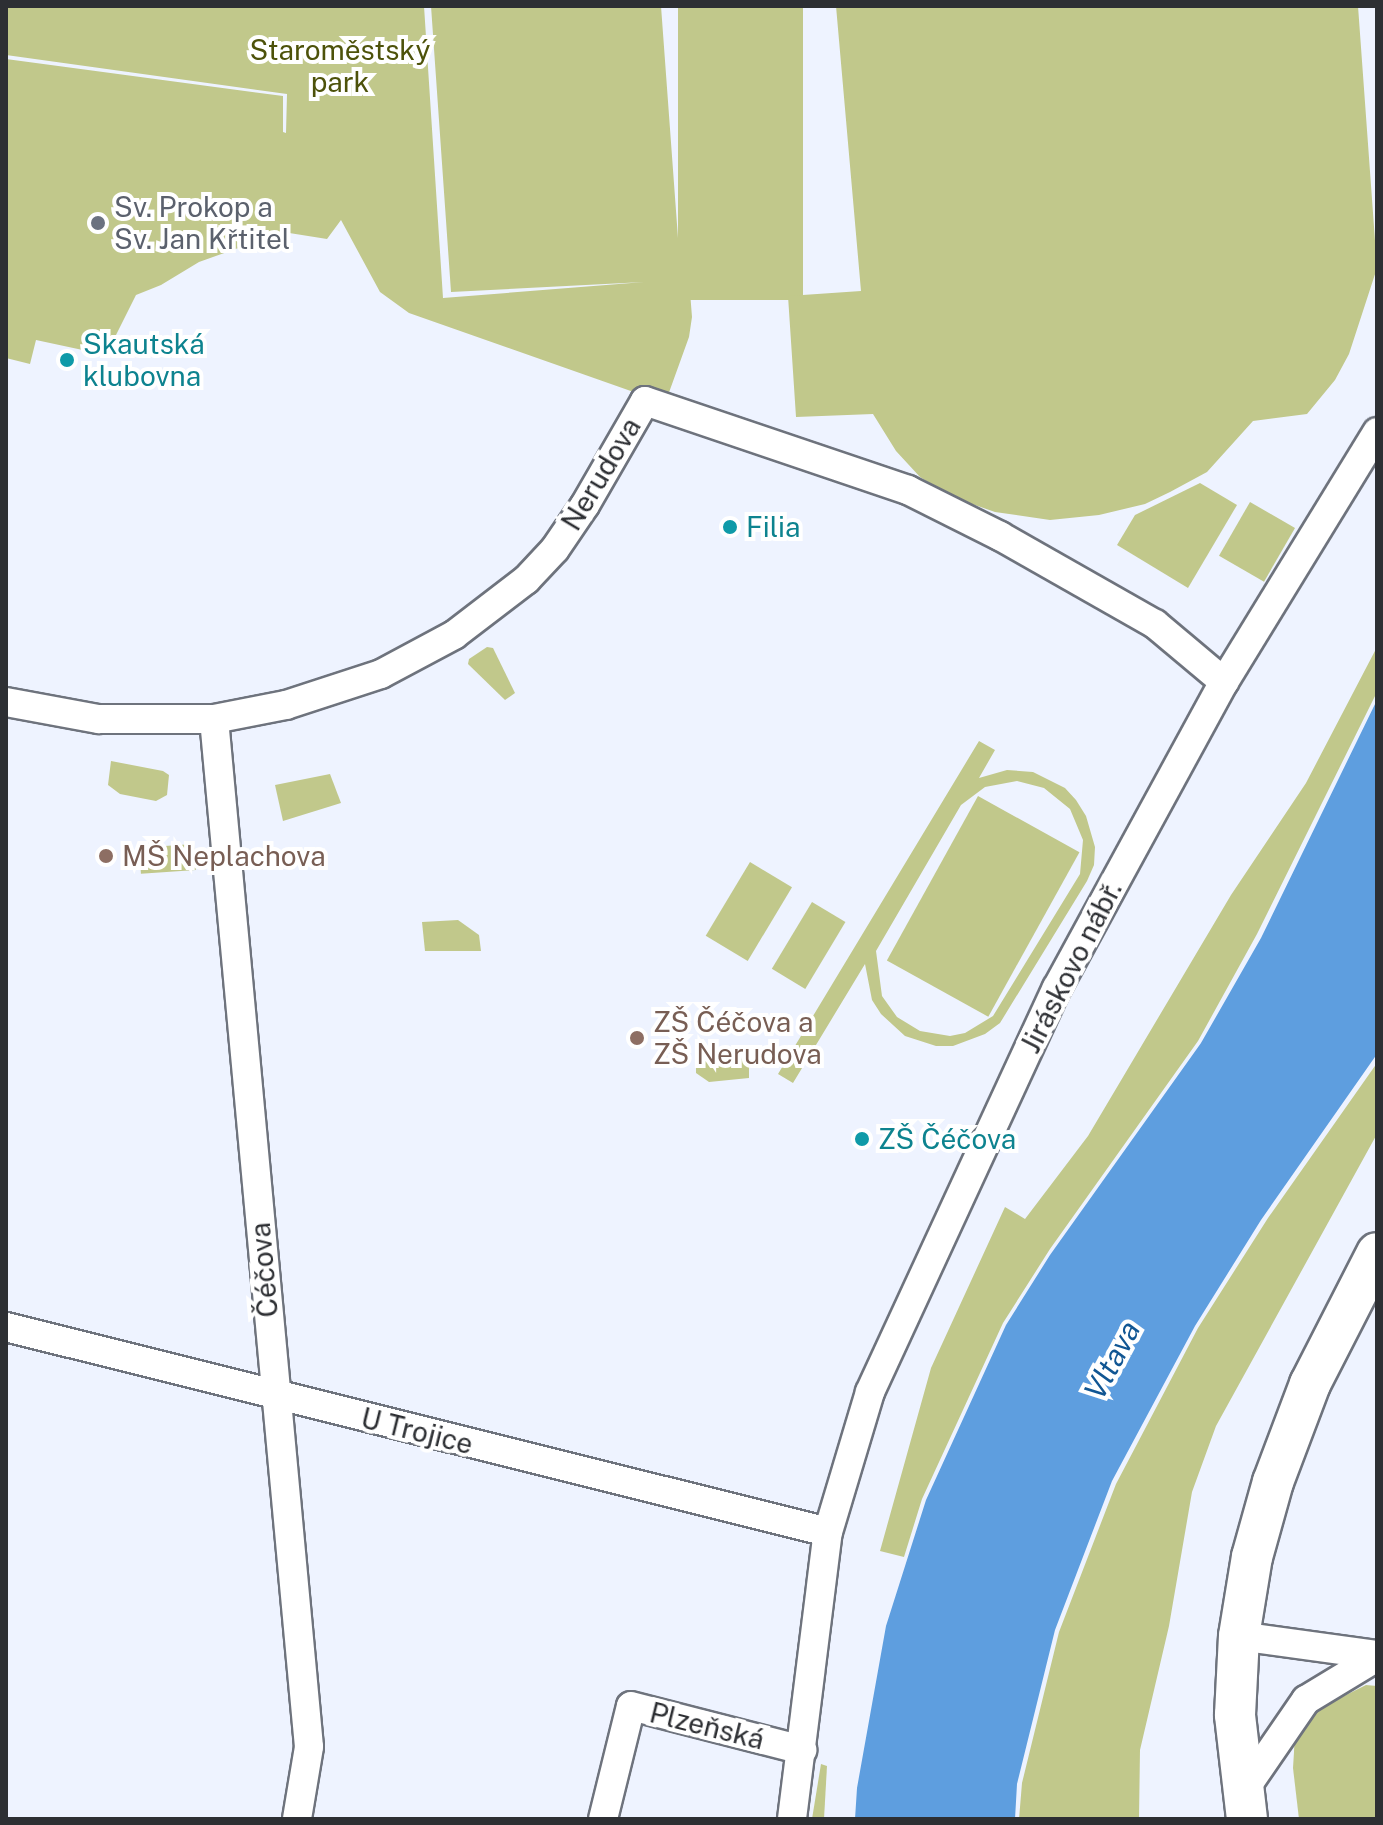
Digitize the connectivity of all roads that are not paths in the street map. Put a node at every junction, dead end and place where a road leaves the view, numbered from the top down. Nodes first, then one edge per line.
1 (1377, 432) edge
2 (1224, 682) junction
3 (6, 702) edge
4 (214, 719) junction
5 (1377, 1253) edge
6 (6, 1327) edge
7 (276, 1396) junction
8 (828, 1532) junction
9 (1239, 1636) junction
10 (1377, 1656) edge
11 (802, 1750) junction
12 (1244, 1806) edge
13 (297, 1819) edge
14 (603, 1819) edge
15 (792, 1819) edge

1 - 2 street, Jiráskovo nábř.
2 - 4 street, Nerudova
2 - 8 street, Jiráskovo nábř.
3 - 4 street, Nerudova
4 - 7 street, Čéčova
5 - 9 main road
6 - 7 street, U Trojice
7 - 8 street, U Trojice
7 - 13 street, Čéčova
8 - 11 street, Plzeňská
9 - 10 street
9 - 12 main road
10 - 12 street
11 - 14 street, Plzeňská
11 - 15 street, Plzeňská

